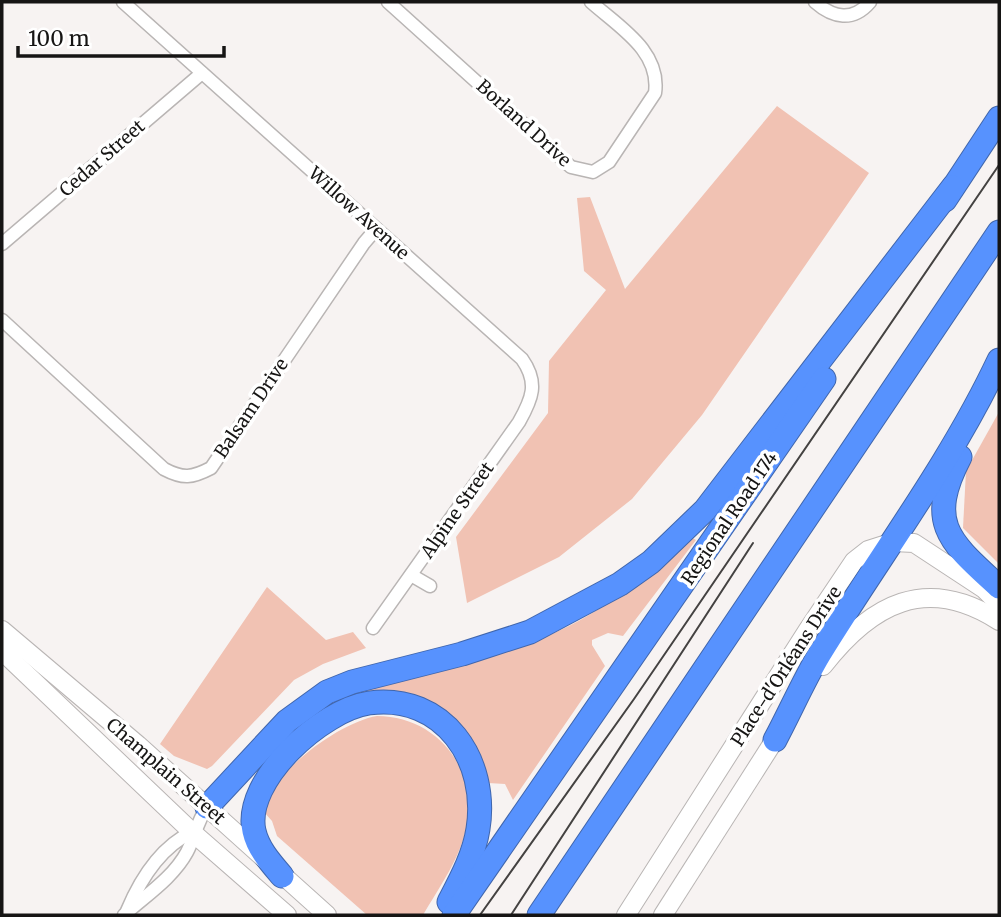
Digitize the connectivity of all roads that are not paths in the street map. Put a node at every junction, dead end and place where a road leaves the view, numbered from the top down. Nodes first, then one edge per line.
1 (123, 2) edge
2 (388, 2) edge
3 (815, 2) edge
4 (870, 2) edge
5 (595, 3) edge
6 (202, 73) junction
7 (999, 118) edge
8 (953, 187) junction
9 (376, 229) junction
10 (999, 232) edge
11 (2, 244) edge
12 (2, 320) edge
13 (999, 360) edge
14 (984, 392) junction
15 (503, 445) joint
16 (893, 542) junction
17 (411, 575) junction
18 (430, 586) dead end
19 (999, 586) edge
20 (999, 604) edge
21 (999, 621) edge
22 (373, 628) dead end
23 (2, 630) edge
24 (2, 651) edge
25 (775, 740) junction
26 (207, 807) junction
27 (192, 832) junction
28 (282, 876) junction
29 (627, 913) edge
30 (125, 914) edge
31 (287, 915) edge
32 (327, 915) edge
33 (442, 915) edge
34 (454, 915) edge
35 (539, 915) edge
36 (663, 915) edge

1 - 6 street, Willow Avenue
2 - 5 street, Borland Drive
3 - 4 street
6 - 9 street, Willow Avenue
6 - 11 street, Cedar Street
7 - 8 highway, Regional Road 174
8 - 26 highway
8 - 34 highway, Regional Road 174
9 - 12 street, Balsam Drive
9 - 15 street, Willow Avenue
10 - 35 highway
13 - 14 highway
14 - 16 highway
14 - 19 highway
15 - 17 street, Alpine Street
16 - 20 main road
16 - 25 highway
16 - 29 main road, Place-d'Orléans Drive
17 - 18 street, Alpine Street
17 - 22 street, Alpine Street
21 - 25 main road, Place-d'Orléans Drive
23 - 26 main road, Champlain Street
24 - 27 main road, Champlain Street
25 - 36 main road, Place-d'Orléans Drive
26 - 27 street
26 - 28 main road, Champlain Street
27 - 30 street
27 - 31 main road, Champlain Street
28 - 32 main road, Champlain Street
28 - 33 highway

